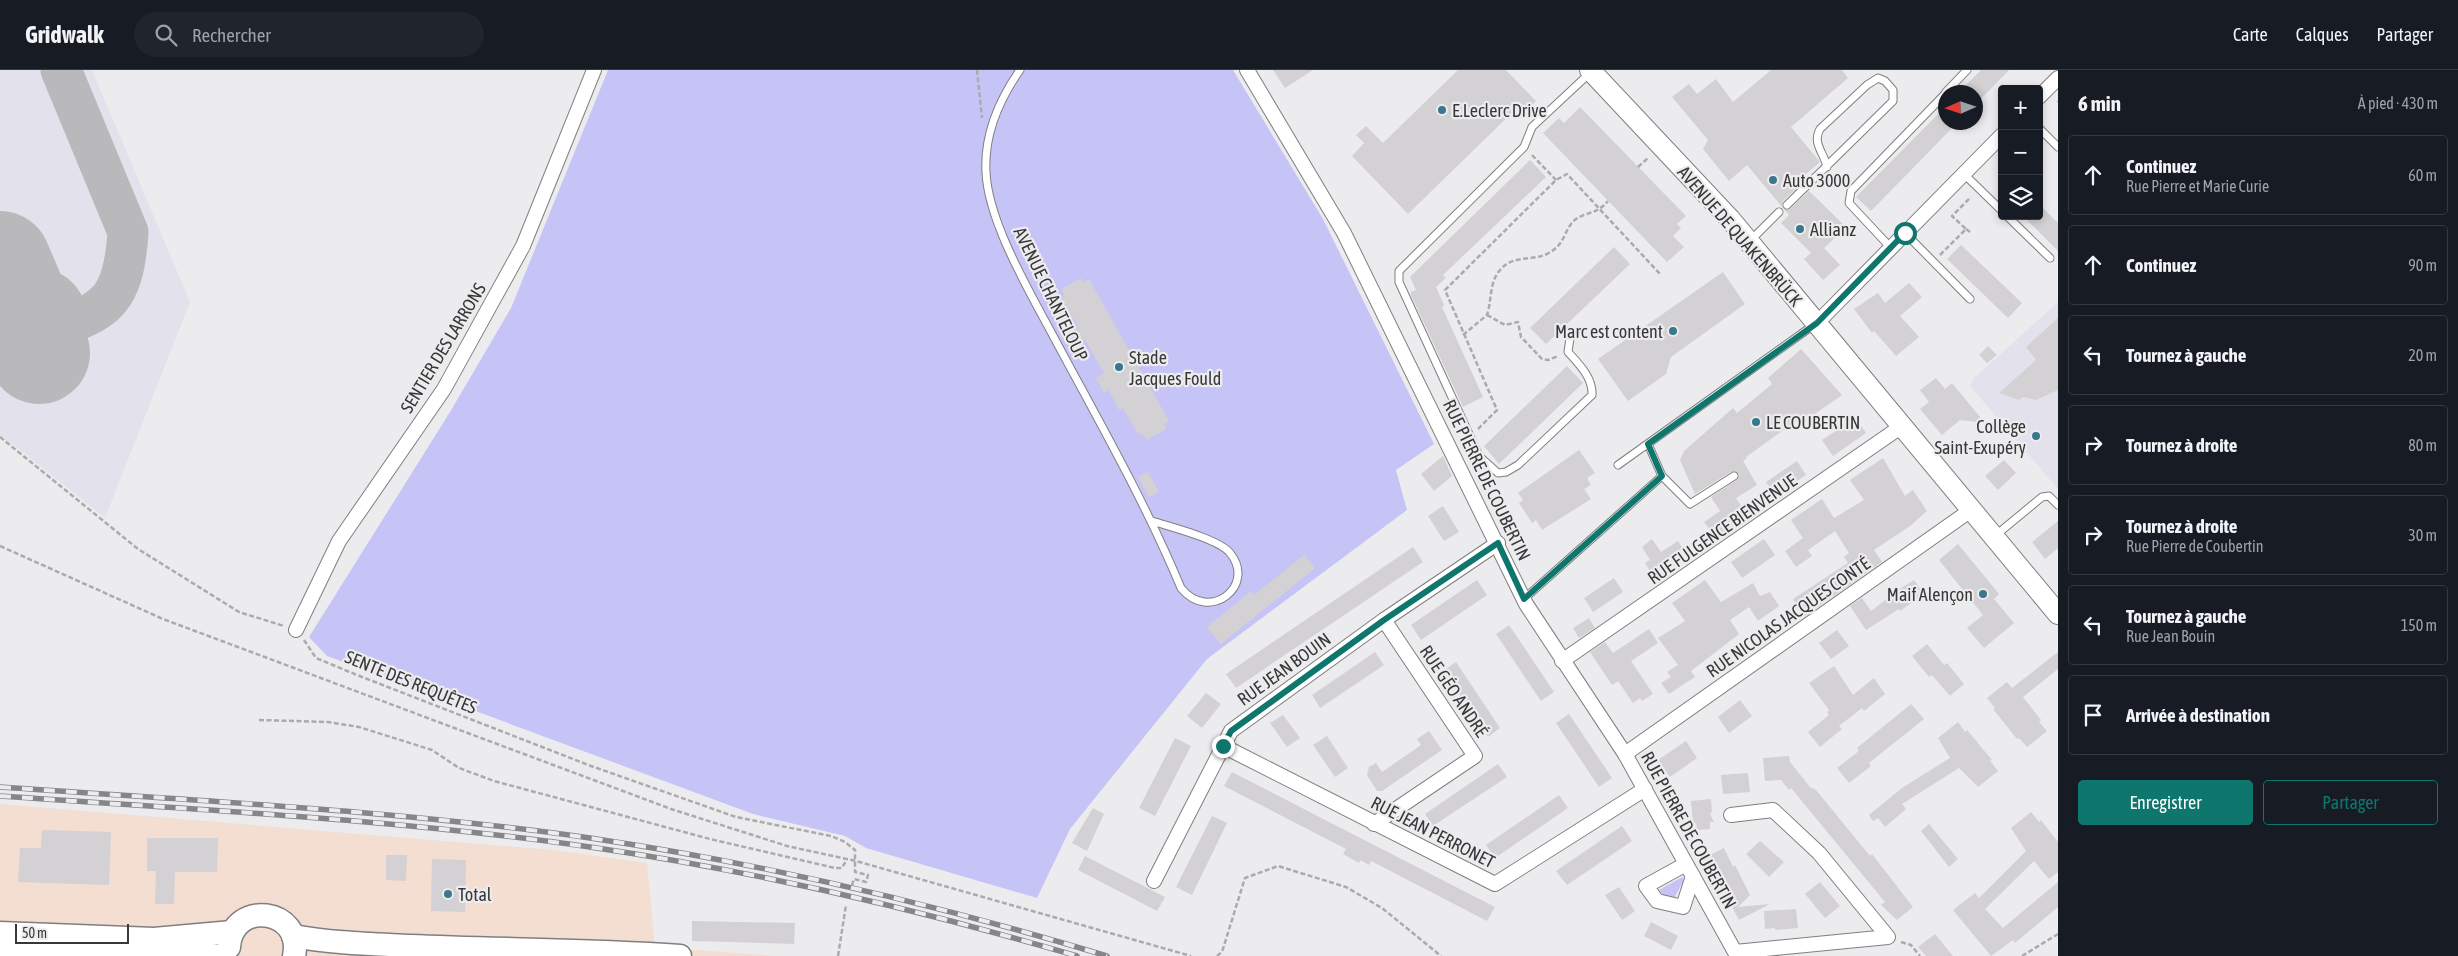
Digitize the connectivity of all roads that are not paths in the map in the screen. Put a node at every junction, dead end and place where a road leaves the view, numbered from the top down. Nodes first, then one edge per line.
1 (594, 70) edge
2 (1020, 70) edge
3 (1247, 70) edge
4 (1967, 70) edge
5 (1590, 71) edge
6 (2058, 78) edge
7 (1953, 85) edge
8 (2043, 93) edge
9 (1938, 101) edge
10 (2041, 130) edge
11 (1998, 139) edge
12 (2058, 147) edge
13 (1827, 167) junction
14 (1964, 174) junction
15 (1787, 205) dead end
16 (1998, 207) edge
17 (1779, 212) dead end
18 (2012, 220) edge
19 (1905, 233) junction
20 (1749, 242) junction
21 (1891, 248) junction
22 (2050, 258) dead end
23 (1970, 299) dead end
24 (1817, 323) junction
25 (1576, 332) dead end
26 (1902, 426) junction
27 (1648, 444) junction
28 (1618, 465) dead end
29 (1662, 476) junction
30 (1734, 476) dead end
31 (2058, 505) edge
32 (1971, 510) junction
33 (1152, 521) junction
34 (1994, 537) junction
35 (1498, 543) junction
36 (1524, 599) junction
37 (2058, 614) edge
38 (1384, 620) junction
39 (296, 630) road end
40 (1562, 661) junction
41 (1223, 746) junction
42 (1625, 754) junction
43 (1645, 789) junction
44 (1731, 815) dead end
45 (1374, 824) junction
46 (1686, 864) junction
47 (1693, 876) junction
48 (1154, 881) dead end
49 (232, 932) junction
50 (0, 933) edge
51 (293, 946) edge
52 (0, 951) edge
53 (45, 954) edge
54 (218, 956) edge
55 (230, 956) edge
56 (680, 956) edge

1 - 39 street, SENTIER DES LARRONS
2 - 33 lane, AVENUE CHANTELOUP
3 - 35 street, RUE PIERRE DE COUBERTIN
4 - 7 lane
5 - 20 main road, AVENUE DE QUAKENBRÜCK
5 - 25 lane
6 - 8 street
9 - 21 lane
10 - 12 lane
11 - 14 street
13 - 13 lane
13 - 15 lane
14 - 16 lane
14 - 19 street
17 - 20 lane
18 - 22 lane
19 - 21 street
19 - 23 lane
20 - 24 main road, AVENUE DE QUAKENBRÜCK
21 - 24 street
24 - 26 main road, AVENUE DE QUAKENBRÜCK
24 - 27 lane
26 - 32 main road, AVENUE DE QUAKENBRÜCK
26 - 40 street, RUE FULGENCE BIENVENUE
27 - 28 lane
27 - 29 lane
29 - 30 lane
29 - 36 lane
31 - 34 lane
32 - 34 main road, AVENUE DE QUAKENBRÜCK
32 - 42 street, RUE NICOLAS JACQUES CONTÉ
33 - 33 lane, AVENUE CHANTELOUP
34 - 37 main road, AVENUE DE QUAKENBRÜCK
35 - 36 street, RUE PIERRE DE COUBERTIN
35 - 38 street, RUE JEAN BOUIN
36 - 40 street, RUE PIERRE DE COUBERTIN
38 - 41 street, RUE JEAN BOUIN
38 - 45 street, RUE GÉO ANDRÉ
40 - 42 street, RUE PIERRE DE COUBERTIN
41 - 45 street, RUE JEAN PERRONET
41 - 48 street, RUE JEAN BOUIN
42 - 43 street, RUE PIERRE DE COUBERTIN
43 - 45 street, RUE JEAN PERRONET
43 - 46 street, RUE PIERRE DE COUBERTIN
44 - 47 street, RUE PIERRE DE COUBERTIN
46 - 47 street, RUE PIERRE DE COUBERTIN
46 - 47 street
49 - 50 main road
49 - 51 main road
49 - 55 main road
51 - 56 main road
52 - 53 main road
53 - 54 main road

